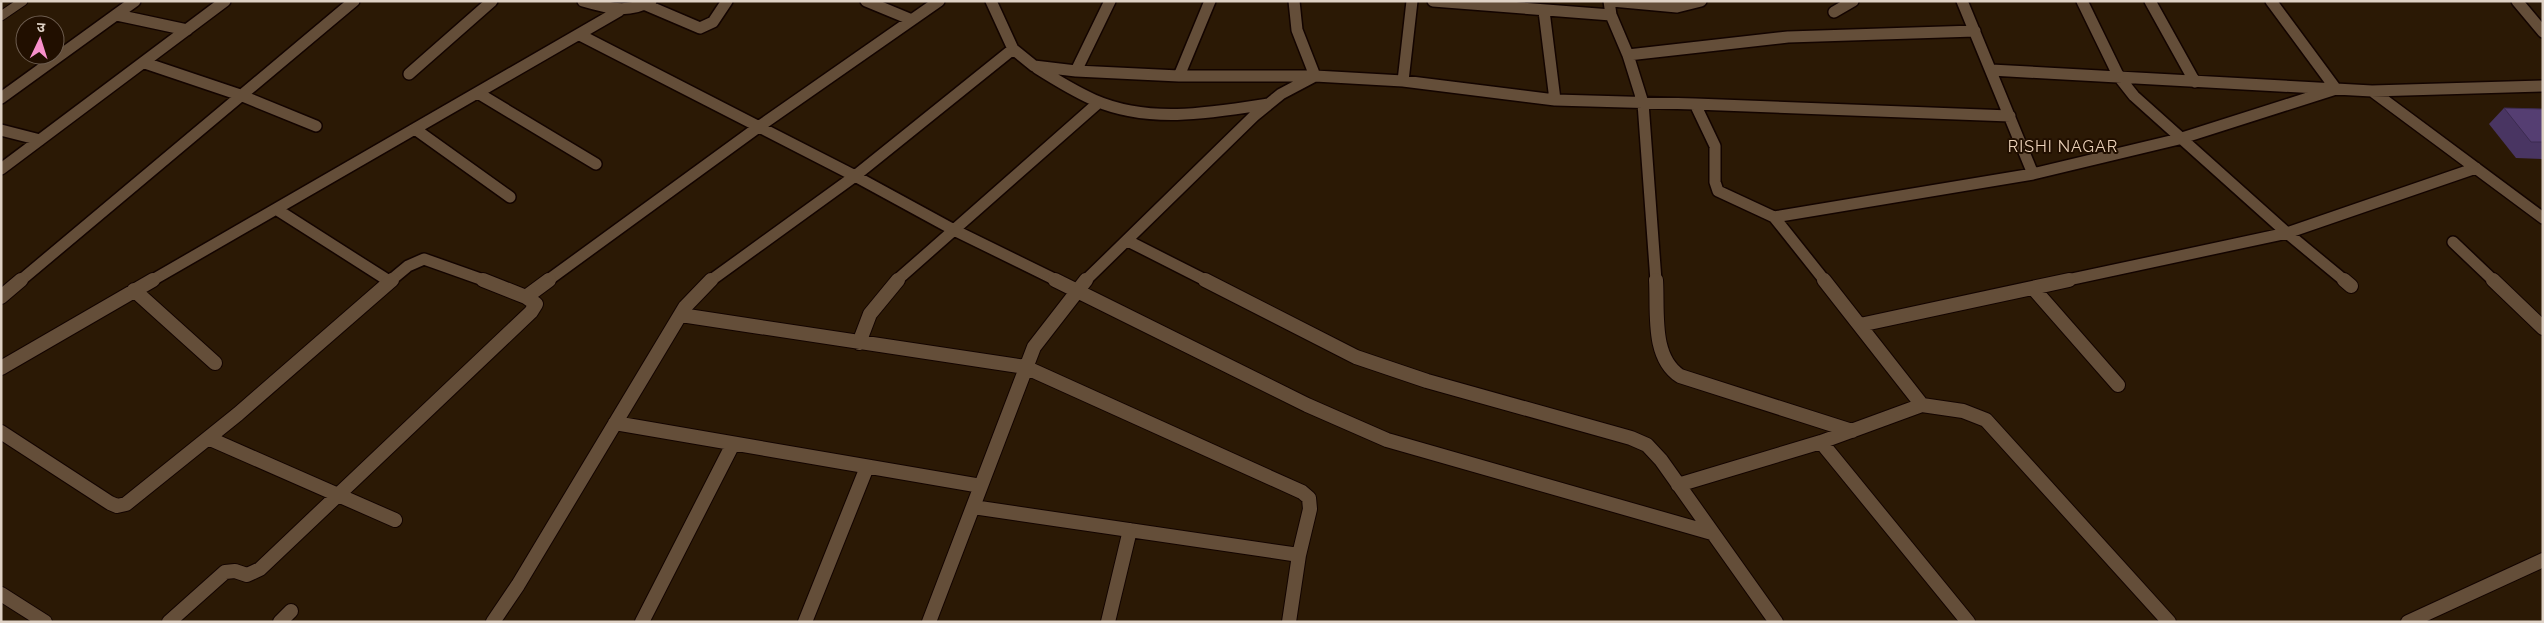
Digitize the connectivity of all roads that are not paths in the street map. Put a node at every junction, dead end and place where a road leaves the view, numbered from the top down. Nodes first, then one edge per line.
1 (23, 1) edge
2 (135, 1) edge
3 (225, 1) edge
4 (354, 1) edge
5 (492, 1) edge
6 (583, 1) edge
7 (728, 1) edge
8 (866, 1) edge
9 (939, 1) edge
10 (991, 1) edge
11 (1005, 1) edge
12 (1110, 1) edge
13 (1210, 1) edge
14 (1294, 1) edge
15 (1412, 1) edge
16 (1433, 1) edge
17 (1611, 1) edge
18 (1701, 1) edge
19 (1853, 1) edge
20 (1962, 1) edge
21 (2082, 1) edge
22 (2150, 1) edge
23 (2271, 1) edge
24 (2517, 1) edge
25 (649, 3) edge
26 (619, 11) junction
27 (1544, 11) junction
28 (1834, 12) dead end
29 (999, 14) junction
30 (1611, 14) junction
31 (117, 15) junction
32 (1, 16) edge
33 (912, 20) junction
34 (187, 30) junction
35 (1976, 31) junction
36 (2543, 32) edge
37 (580, 36) junction
38 (1013, 49) junction
39 (1628, 55) junction
40 (145, 63) junction
41 (1034, 66) junction
42 (1991, 70) junction
43 (1076, 71) junction
44 (409, 74) dead end
45 (1179, 76) junction
46 (1315, 76) junction
47 (2119, 77) junction
48 (1403, 81) junction
49 (2194, 82) junction
50 (2543, 86) edge
51 (2336, 89) junction
52 (2372, 91) junction
53 (478, 94) junction
54 (240, 95) junction
55 (1, 98) edge
56 (1555, 100) junction
57 (1098, 103) junction
58 (1643, 103) junction
59 (1268, 104) junction
60 (1696, 104) junction
61 (2010, 116) junction
62 (316, 126) dead end
63 (758, 128) junction
64 (415, 129) junction
65 (1, 130) edge
66 (2179, 139) junction
67 (40, 140) junction
68 (596, 164) dead end
69 (2476, 168) junction
70 (1, 169) edge
71 (2033, 174) junction
72 (856, 176) junction
73 (510, 197) dead end
74 (276, 209) junction
75 (1774, 217) junction
76 (2543, 218) edge
77 (954, 230) junction
78 (2287, 233) junction
79 (1128, 241) junction
80 (2453, 242) dead end
81 (389, 281) junction
82 (2351, 286) dead end
83 (2034, 288) junction
84 (1077, 289) junction
85 (134, 290) junction
86 (1, 297) edge
87 (526, 297) junction
88 (681, 315) junction
89 (1860, 325) junction
90 (2543, 328) edge
91 (859, 342) junction
92 (215, 363) dead end
93 (1025, 367) junction
94 (1, 368) edge
95 (2118, 385) dead end
96 (1922, 405) junction
97 (616, 423) junction
98 (1852, 431) junction
99 (1, 432) edge
100 (208, 438) junction
101 (1821, 442) junction
102 (733, 444) junction
103 (867, 467) junction
104 (1678, 485) junction
105 (982, 486) junction
106 (340, 496) junction
107 (973, 507) junction
108 (396, 520) dead end
109 (1130, 530) junction
110 (1712, 533) junction
111 (1299, 555) junction
112 (2543, 560) edge
113 (1, 594) edge
114 (45, 622) edge
115 (169, 622) edge
116 (493, 622) edge
117 (642, 622) edge
118 (805, 622) edge
119 (929, 622) edge
120 (1108, 622) edge
121 (1290, 622) edge
122 (1776, 622) edge
123 (1968, 622) edge
124 (2169, 622) edge
125 (2408, 622) edge

1 - 32 lane
2 - 31 street
3 - 34 street
4 - 54 street
5 - 44 street
6 - 26 street
7 - 25 street
8 - 33 street
9 - 33 street
10 - 29 street
11 - 29 street
12 - 43 street
13 - 45 street
14 - 46 street
15 - 48 street
16 - 27 street
17 - 18 street
17 - 30 street
19 - 28 street
20 - 35 street
21 - 47 street
22 - 49 street
23 - 51 street
24 - 36 street
25 - 26 street
26 - 37 street
27 - 30 street
27 - 56 street
29 - 38 street
30 - 39 street
31 - 34 street
31 - 55 street
33 - 63 street
34 - 40 street
35 - 39 street
35 - 42 street
37 - 53 street
37 - 63 street
38 - 41 street
38 - 72 street
39 - 58 street
40 - 54 street
40 - 67 street
41 - 43 street
41 - 57 street
42 - 47 street
42 - 61 street
43 - 45 street
45 - 46 street
46 - 48 street
46 - 59 street
47 - 49 street
47 - 66 street
48 - 56 street
49 - 51 street
50 - 52 street
51 - 52 street
51 - 66 street
52 - 69 street
53 - 64 street
53 - 68 street
54 - 62 street
54 - 86 street
56 - 58 street
57 - 59 street
57 - 77 street
58 - 60 street
58 - 98 street
59 - 79 street
60 - 61 street
60 - 75 street
61 - 71 street
63 - 72 street
63 - 87 street
64 - 73 street
64 - 74 street
65 - 67 street
66 - 71 street
66 - 78 street
67 - 70 street
69 - 76 street
69 - 78 street
71 - 75 street
72 - 77 street
72 - 88 street
74 - 81 street
74 - 85 street
75 - 89 street
77 - 84 street
77 - 91 street
78 - 82 street
78 - 83 street
79 - 84 street
79 - 104 street
80 - 90 street
81 - 87 street
81 - 100 street
83 - 89 street
83 - 95 street
84 - 93 street
84 - 110 street
85 - 92 street
85 - 94 street
87 - 106 street
88 - 91 street
88 - 97 street
89 - 96 street
91 - 93 street
93 - 105 street
93 - 111 street
96 - 98 street
96 - 124 street
97 - 102 street
97 - 116 street
98 - 101 street
99 - 100 street
100 - 106 street
101 - 104 street
101 - 123 street
102 - 103 street
102 - 117 street
103 - 105 street
103 - 118 street
104 - 110 street
105 - 107 street
106 - 108 street
106 - 115 street
107 - 109 street
107 - 119 street
109 - 111 street
109 - 120 street
110 - 122 street
111 - 121 street
112 - 125 street
113 - 114 street

